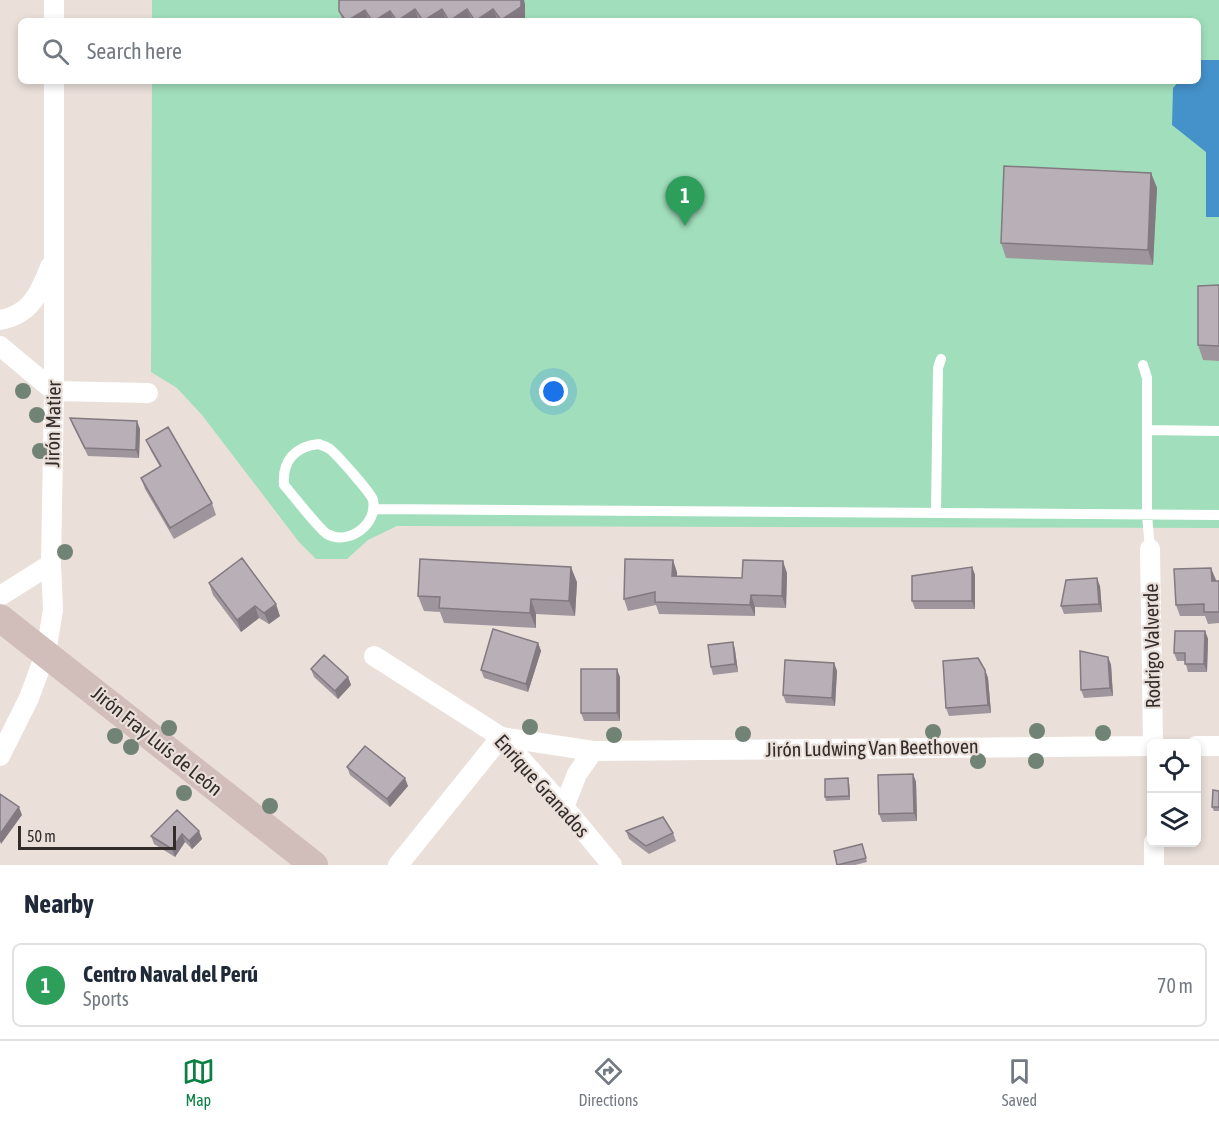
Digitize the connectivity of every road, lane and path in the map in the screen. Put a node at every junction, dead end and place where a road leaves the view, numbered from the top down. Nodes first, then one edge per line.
1 (54, 0) edge
2 (54, 18) edge
3 (54, 84) edge
4 (55, 255) junction
5 (0, 320) edge
6 (0, 346) edge
7 (941, 359) dead end
8 (1143, 365) dead end
9 (54, 391) junction
10 (148, 393) dead end
11 (1147, 430) junction
12 (1219, 431) edge
13 (373, 509) junction
14 (936, 512) junction
15 (1147, 515) junction
16 (1219, 515) edge
17 (1150, 549) joint
18 (51, 564) junction
19 (0, 596) edge
20 (0, 618) edge
21 (46, 652) junction
22 (374, 656) dead end
23 (501, 737) junction
24 (1152, 739) edge
25 (1147, 745) edge
26 (1201, 746) edge
27 (1219, 747) edge
28 (593, 751) junction
29 (0, 756) edge
30 (564, 807) junction
31 (1154, 847) edge
32 (314, 865) edge
33 (398, 865) edge
34 (612, 865) edge
35 (1154, 865) edge

1 - 2 street
3 - 4 street, Jirón Matier
4 - 5 street
4 - 9 street, Jirón Matier
6 - 9 street
7 - 14 lane
8 - 11 lane
9 - 10 street
9 - 18 street, Jirón Matier
11 - 12 lane
11 - 15 lane
13 - 13 lane
13 - 14 lane
14 - 15 lane
15 - 16 lane
15 - 17 lane
17 - 24 street, Rodrigo Valverde
18 - 19 street
18 - 21 street, Jirón Matier
20 - 21 street, Jirón Fray Luís de León
21 - 29 street, Jirón Matier
21 - 32 street, Jirón Fray Luís de León
22 - 23 street, Enrique Granados
23 - 28 street, Jirón Ludwing Van Beethoven
23 - 30 street, Enrique Granados
23 - 33 street
25 - 28 street, Jirón Ludwing Van Beethoven
26 - 27 street
28 - 30 street
30 - 34 street, Enrique Granados
31 - 35 street

